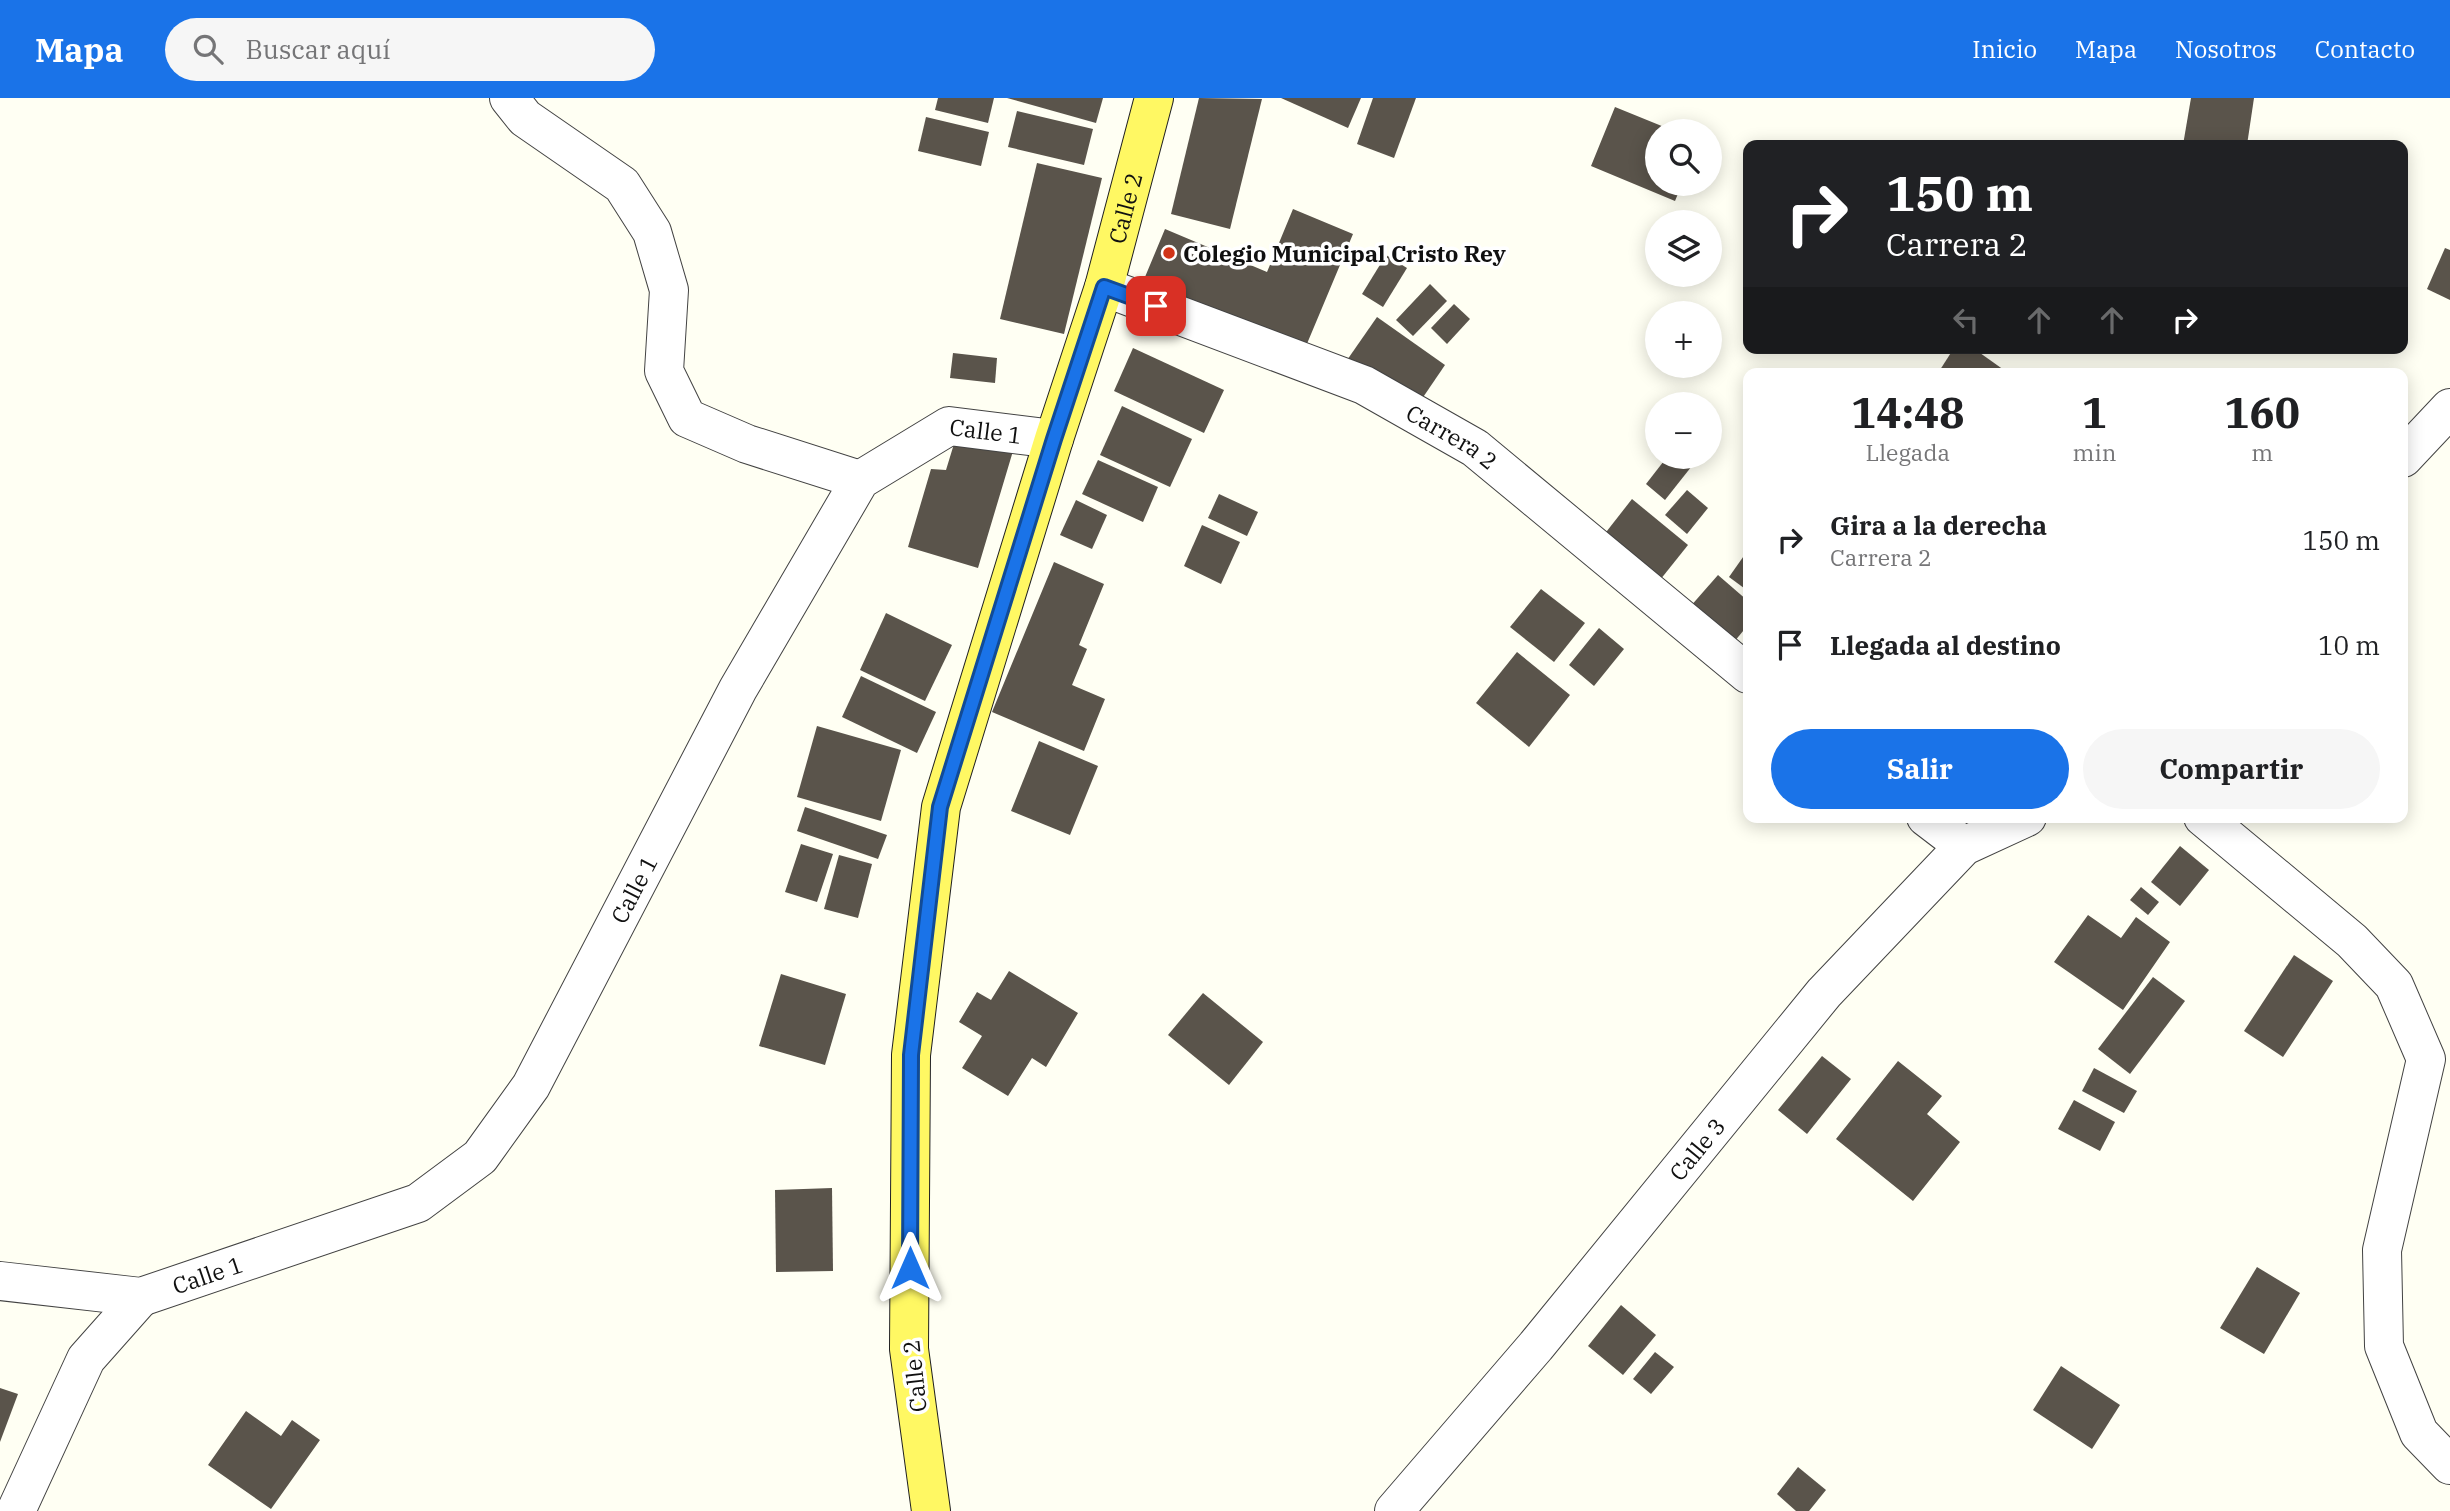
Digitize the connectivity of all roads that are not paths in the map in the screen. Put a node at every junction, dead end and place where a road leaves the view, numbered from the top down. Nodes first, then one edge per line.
1 (509, 98) edge
2 (1154, 98) edge
3 (1104, 287) junction
4 (2450, 408) edge
5 (1054, 439) junction
6 (2408, 453) edge
7 (860, 480) junction
8 (1743, 670) edge
9 (1934, 823) edge
10 (2014, 823) edge
11 (2210, 823) edge
12 (1964, 846) junction
13 (0, 1281) edge
14 (141, 1297) junction
15 (2450, 1465) edge
16 (16, 1511) edge
17 (931, 1511) edge
18 (1394, 1511) edge

1 - 7 street
2 - 3 main road, Calle 2
3 - 5 main road, Calle 2
3 - 8 street, Carrera 2
4 - 6 street
5 - 7 street, Calle 1
5 - 17 main road, Calle 2
7 - 14 street, Calle 1
9 - 12 street
10 - 12 street, Calle 3
11 - 15 street
12 - 18 street, Calle 3
13 - 14 street
14 - 16 street

